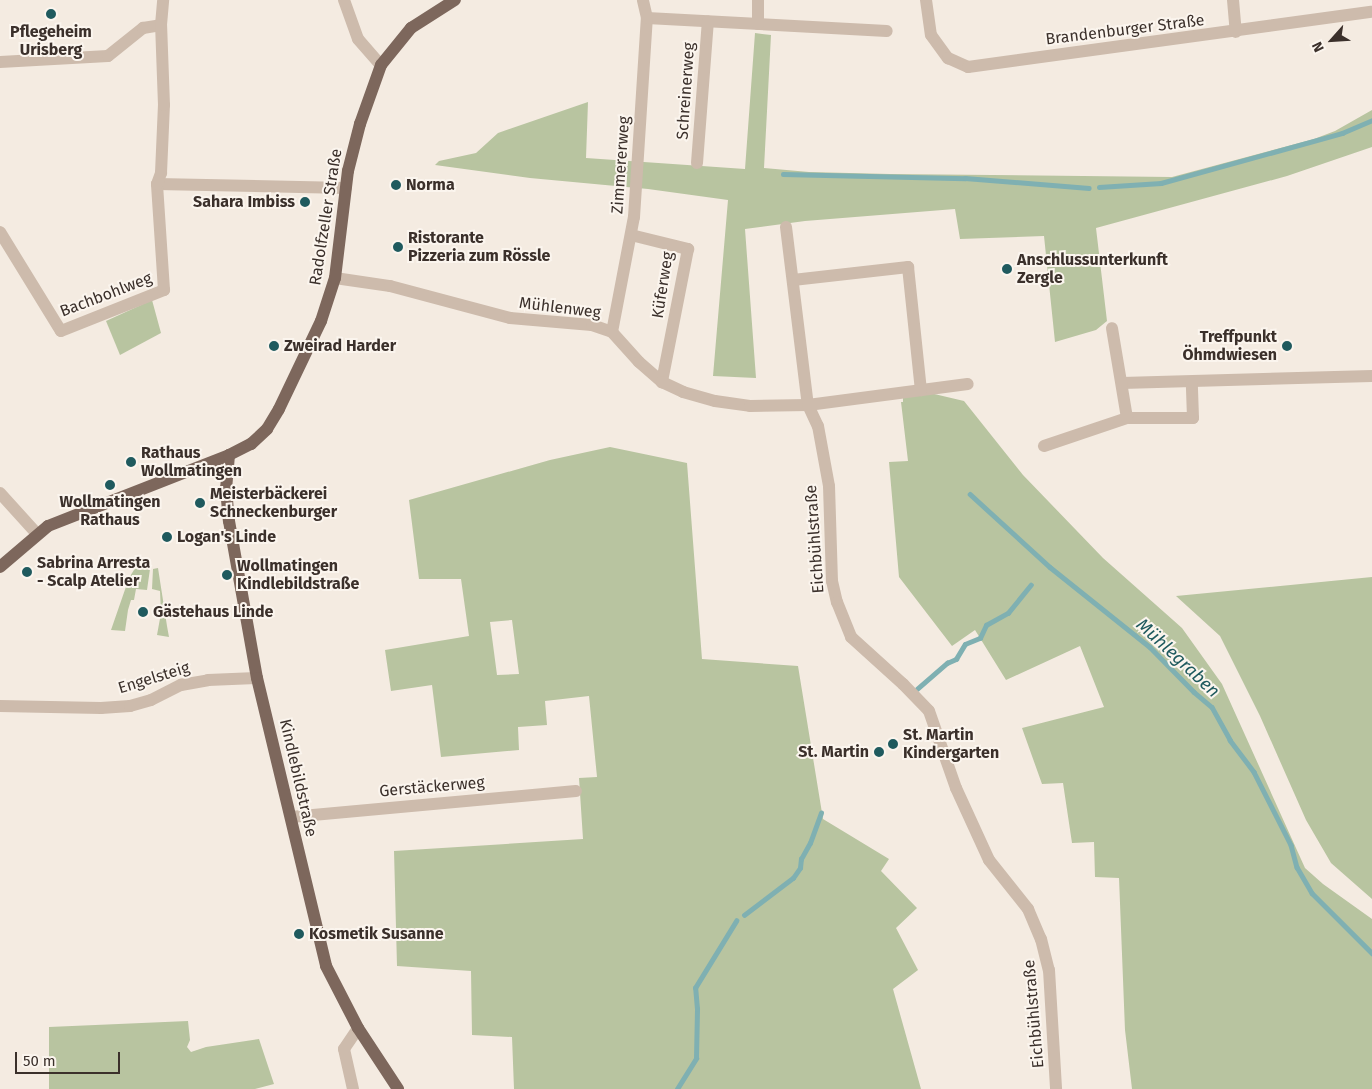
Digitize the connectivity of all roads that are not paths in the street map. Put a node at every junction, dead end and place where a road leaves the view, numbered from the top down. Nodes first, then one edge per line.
1 (163, 0) edge
2 (344, 0) edge
3 (455, 0) edge
4 (643, 0) edge
5 (758, 0) edge
6 (926, 0) edge
7 (1233, 0) edge
8 (1371, 12) edge
9 (647, 18) junction
10 (708, 21) junction
11 (161, 24) junction
12 (758, 24) junction
13 (886, 31) dead end
14 (1236, 32) junction
15 (0, 62) edge
16 (380, 65) junction
17 (697, 163) dead end
18 (157, 184) junction
19 (346, 188) junction
20 (786, 227) dead end
21 (0, 232) edge
22 (631, 235) junction
23 (335, 278) junction
24 (793, 280) junction
25 (1112, 328) dead end
26 (612, 332) junction
27 (1372, 376) edge
28 (662, 382) junction
29 (1192, 382) junction
30 (1122, 383) junction
31 (968, 384) dead end
32 (921, 390) junction
33 (808, 405) junction
34 (1127, 418) junction
35 (1044, 446) dead end
36 (229, 455) junction
37 (0, 493) edge
38 (37, 534) junction
39 (0, 567) edge
40 (257, 678) junction
41 (0, 706) edge
42 (576, 791) dead end
43 (290, 817) junction
44 (358, 1028) junction
45 (353, 1089) edge
46 (398, 1089) edge
47 (1056, 1089) edge

1 - 11 street
2 - 16 street
3 - 16 main road, Radolfzeller Straße
4 - 9 street, Zimmererweg
5 - 12 street
6 - 14 street, Brandenburger Straße
7 - 14 street
8 - 14 street, Brandenburger Straße
9 - 10 street, Schreinerweg
9 - 22 street, Zimmererweg
10 - 12 street, Schreinerweg
10 - 17 street, Schreinerweg
11 - 15 street
11 - 18 street
12 - 13 street, Schreinerweg
16 - 19 main road, Radolfzeller Straße
18 - 19 street
18 - 21 street, Bachbohlweg
19 - 23 main road, Radolfzeller Straße
20 - 24 street, Eichbühlstraße
22 - 26 street, Zimmererweg
22 - 28 street, Küferweg
23 - 26 street, Mühlenweg
23 - 36 main road, Radolfzeller Straße
24 - 32 street
24 - 33 street, Eichbühlstraße
25 - 30 street
26 - 28 street, Mühlenweg
27 - 29 street
28 - 33 street, Mühlenweg
29 - 30 street
29 - 34 street
30 - 34 street
31 - 32 street, Mühlenweg
32 - 33 street, Mühlenweg
33 - 47 street, Eichbühlstraße
34 - 35 street
36 - 38 main road, Radolfzeller Straße
36 - 40 main road, Kindlebildstraße
37 - 38 street
38 - 39 main road, Radolfzeller Straße
40 - 41 street, Engelsteig
40 - 43 main road, Kindlebildstraße
42 - 43 street, Gerstäckerweg
43 - 44 main road, Kindlebildstraße
44 - 45 street
44 - 46 main road, Kindlebildstraße

